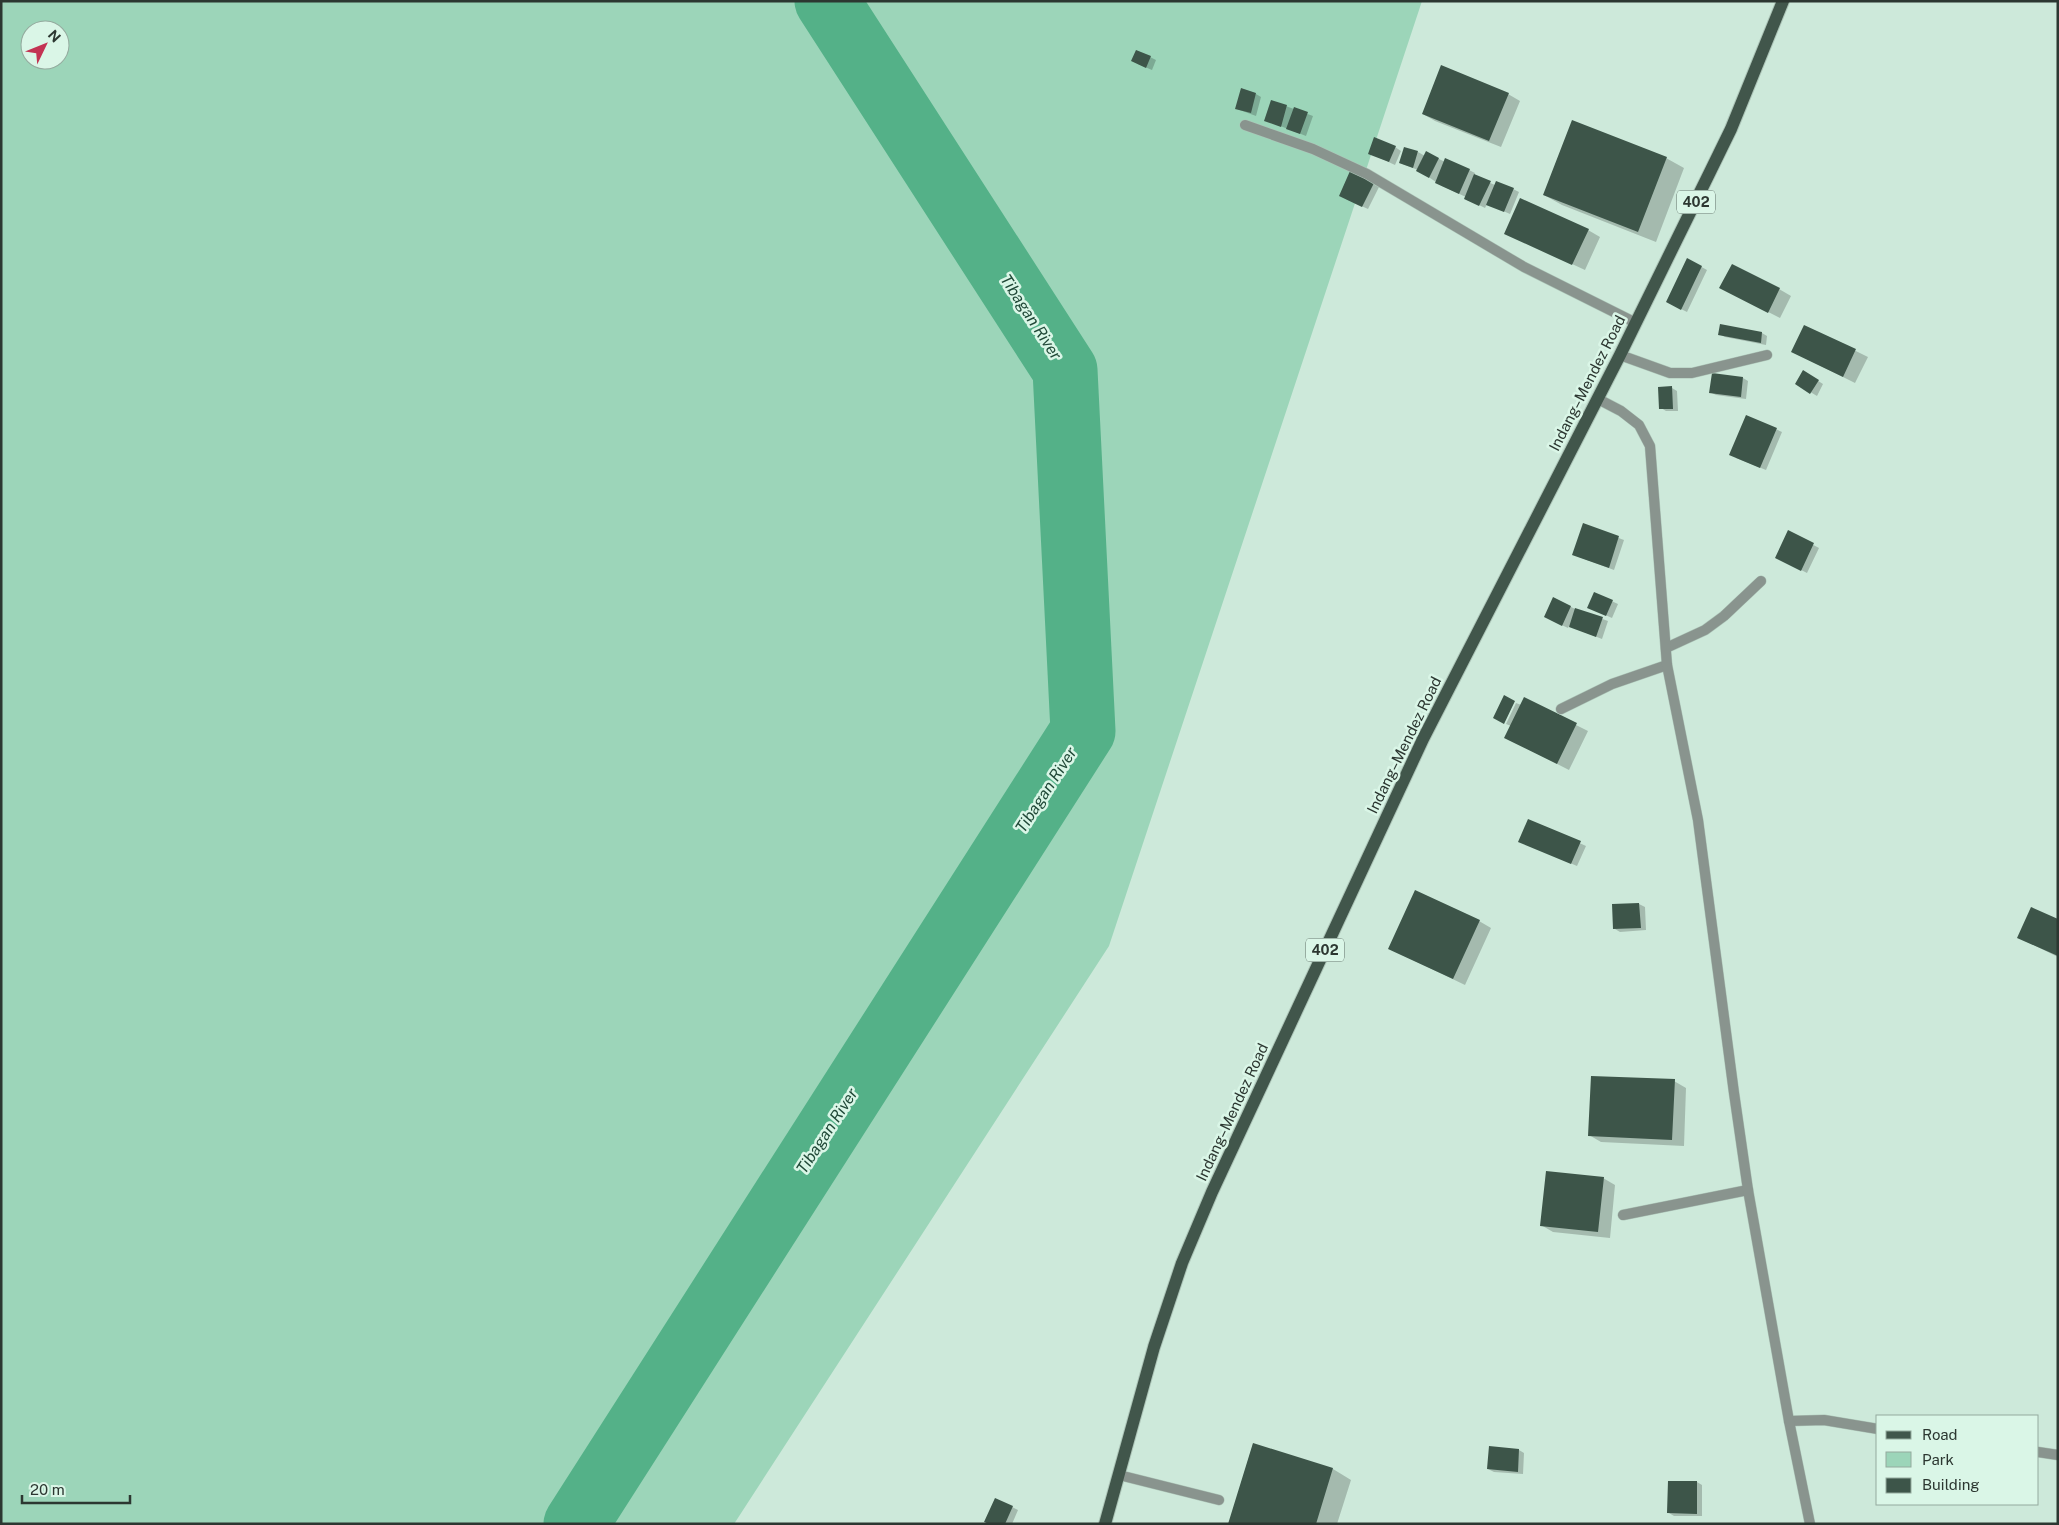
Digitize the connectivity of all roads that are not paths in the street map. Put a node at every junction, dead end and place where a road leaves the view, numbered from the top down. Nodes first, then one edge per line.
1 (1783, 1) edge
2 (1245, 125) dead end
3 (1636, 323) junction
4 (1620, 355) junction
5 (1767, 355) dead end
6 (1598, 399) junction
7 (1761, 581) dead end
8 (1666, 648) junction
9 (1667, 665) junction
10 (1561, 709) dead end
11 (1748, 1190) junction
12 (1623, 1215) dead end
13 (1789, 1421) junction
14 (1876, 1428) edge
15 (2039, 1452) edge
16 (2058, 1455) edge
17 (1119, 1474) junction
18 (1219, 1500) dead end
19 (1105, 1524) edge
20 (1810, 1524) edge

1 - 3 main road, Indang–Mendez Road / 402
2 - 3 street
3 - 4 main road, Indang–Mendez Road / 402
4 - 5 street
4 - 6 main road, Indang–Mendez Road / 402
6 - 8 street
6 - 17 main road, Indang–Mendez Road / 402
7 - 8 street
8 - 9 street
9 - 10 street
9 - 11 street
11 - 12 street
11 - 13 street
13 - 14 street
13 - 20 street
15 - 16 street
17 - 18 street
17 - 19 main road, Indang–Mendez Road / 402

